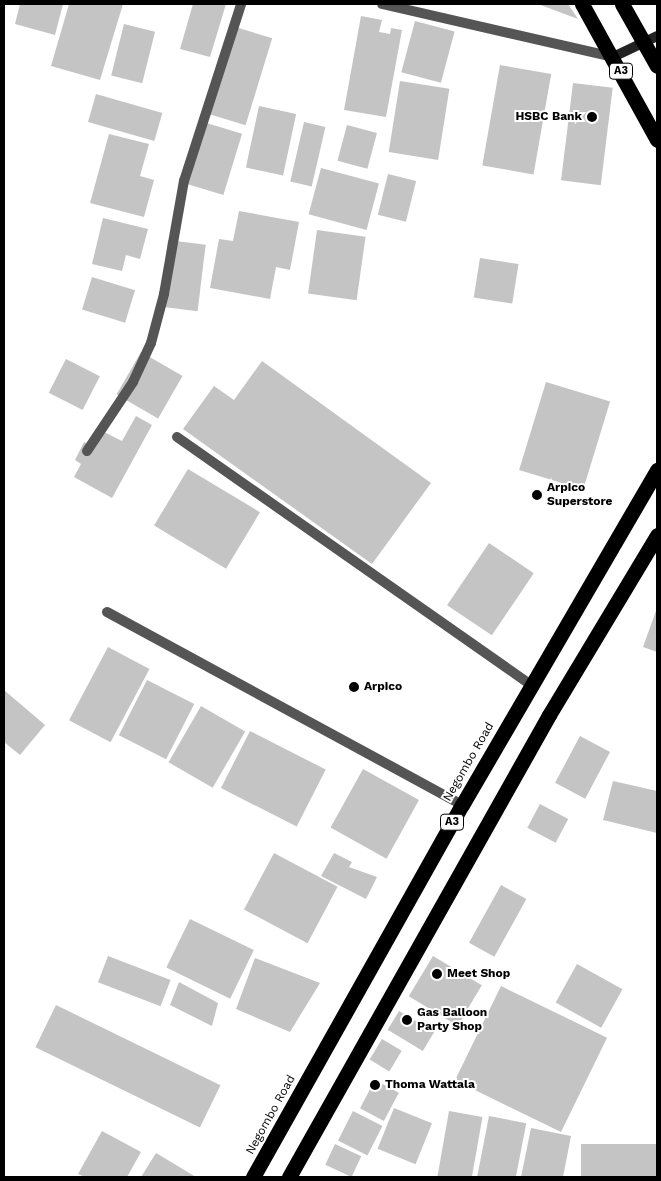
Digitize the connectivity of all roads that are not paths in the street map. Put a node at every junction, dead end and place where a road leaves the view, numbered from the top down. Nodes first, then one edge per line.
1 (241, 4) edge
2 (382, 4) edge
3 (582, 4) edge
4 (622, 4) edge
5 (651, 39) edge
6 (613, 57) junction
7 (657, 66) edge
8 (657, 140) edge
9 (177, 437) dead end
10 (87, 450) dead end
11 (657, 470) edge
12 (657, 535) edge
13 (107, 612) dead end
14 (531, 685) junction
15 (462, 805) junction
16 (253, 1177) edge
17 (289, 1177) edge

1 - 10 street
2 - 6 street
3 - 6 highway, A3
4 - 5 highway
5 - 6 street
5 - 7 highway
6 - 8 highway, A3
9 - 14 street
11 - 14 highway, Negombo Road / A3
12 - 17 highway, A3
13 - 15 street
14 - 15 highway, Negombo Road / A3
15 - 16 highway, Negombo Road / A3

